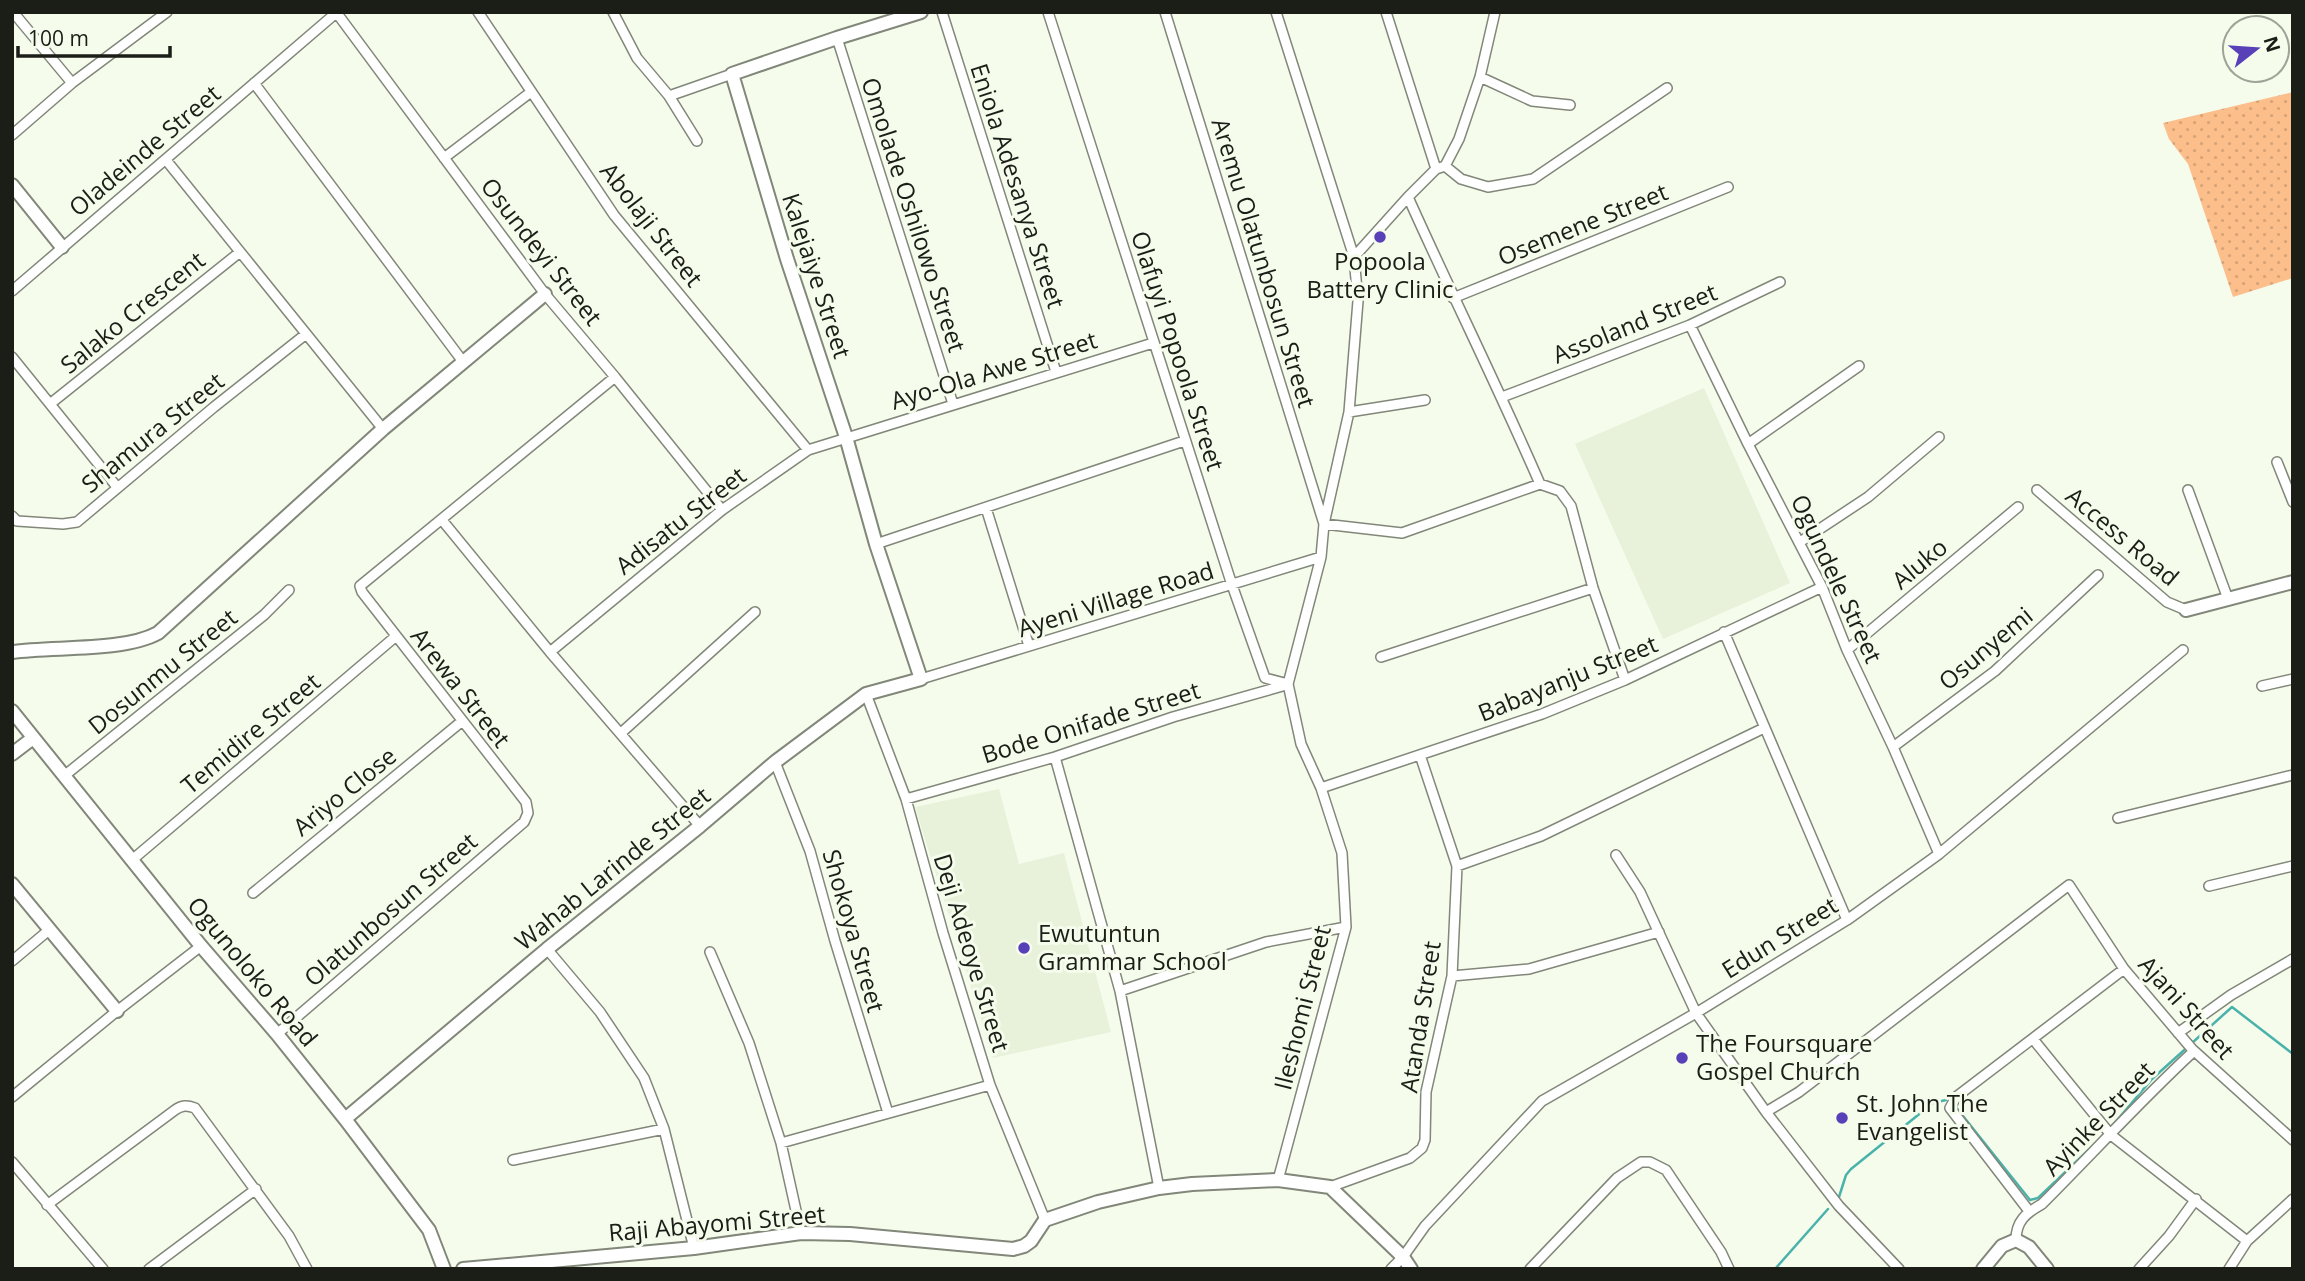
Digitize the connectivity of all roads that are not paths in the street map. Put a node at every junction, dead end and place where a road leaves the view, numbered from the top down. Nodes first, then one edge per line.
1 (13, 12) edge
2 (167, 12) edge
3 (478, 12) edge
4 (613, 12) edge
5 (921, 12) edge
6 (942, 12) edge
7 (1048, 12) edge
8 (1165, 12) edge
9 (1276, 12) edge
10 (1386, 12) edge
11 (1496, 12) edge
12 (336, 13) edge
13 (837, 38) junction
14 (732, 74) junction
15 (1480, 77) junction
16 (72, 83) junction
17 (254, 83) junction
18 (1667, 88) dead end
19 (531, 92) junction
20 (669, 96) junction
21 (1570, 104) dead end
22 (12, 135) edge
23 (697, 141) dead end
24 (444, 158) junction
25 (166, 160) junction
26 (1440, 168) junction
27 (12, 185) edge
28 (1728, 187) dead end
29 (1408, 197) junction
30 (62, 247) junction
31 (240, 252) junction
32 (1354, 257) junction
33 (1780, 282) dead end
34 (12, 291) edge
35 (545, 294) junction
36 (1453, 298) junction
37 (1690, 325) junction
38 (306, 334) junction
39 (1153, 343) junction
40 (12, 357) edge
41 (464, 363) junction
42 (1859, 366) dead end
43 (1056, 372) junction
44 (615, 377) junction
45 (1502, 397) junction
46 (1425, 400) dead end
47 (50, 404) junction
48 (953, 404) junction
49 (1349, 412) junction
50 (383, 429) junction
51 (846, 437) junction
52 (1939, 437) dead end
53 (1184, 441) junction
54 (1748, 444) junction
55 (808, 450) junction
56 (2277, 462) dead end
57 (1540, 484) junction
58 (117, 486) junction
59 (2036, 490) dead end
60 (2188, 490) dead end
61 (2293, 502) edge
62 (2018, 507) dead end
63 (986, 508) junction
64 (722, 510) junction
65 (12, 516) edge
66 (442, 520) junction
67 (1324, 524) junction
68 (1800, 541) junction
69 (877, 544) junction
70 (1321, 557) junction
71 (2098, 575) dead end
72 (2293, 582) edge
73 (1232, 585) junction
74 (1822, 587) junction
75 (1593, 588) junction
76 (286, 593) dead end
77 (2228, 599) junction
78 (2186, 610) joint
79 (755, 612) dead end
80 (1724, 632) junction
81 (395, 637) junction
82 (1029, 646) junction
83 (1847, 650) junction
84 (2183, 650) dead end
85 (12, 652) edge
86 (550, 652) junction
87 (1381, 657) dead end
88 (921, 679) junction
89 (2293, 679) edge
90 (1625, 680) junction
91 (1288, 684) junction
92 (2262, 686) dead end
93 (866, 694) junction
94 (12, 711) edge
95 (461, 722) junction
96 (1764, 728) junction
97 (621, 733) junction
98 (33, 738) junction
99 (1893, 747) junction
100 (12, 754) edge
101 (1420, 755) junction
102 (1055, 757) junction
103 (775, 762) junction
104 (2293, 775) edge
105 (64, 776) junction
106 (1321, 788) junction
107 (906, 799) junction
108 (528, 813) joint
109 (2118, 818) dead end
110 (700, 827) junction
111 (1939, 854) junction
112 (1616, 855) dead end
113 (132, 860) junction
114 (1457, 866) junction
115 (2293, 866) edge
116 (12, 884) edge
117 (2209, 886) dead end
118 (253, 893) dead end
119 (1847, 920) junction
120 (1346, 927) junction
121 (49, 930) junction
122 (1659, 932) junction
123 (201, 946) junction
124 (547, 949) junction
125 (710, 951) dead end
126 (2293, 959) edge
127 (12, 961) edge
128 (2124, 969) junction
129 (1452, 976) junction
130 (1120, 991) junction
131 (117, 1011) junction
132 (1696, 1013) junction
133 (277, 1034) junction
134 (2178, 1034) junction
135 (2033, 1040) junction
136 (2191, 1047) junction
137 (990, 1086) junction
138 (12, 1097) edge
139 (1766, 1112) junction
140 (888, 1113) junction
141 (345, 1119) junction
142 (664, 1129) junction
143 (2111, 1135) junction
144 (2293, 1140) edge
145 (781, 1143) junction
146 (513, 1160) dead end
147 (12, 1162) edge
148 (1278, 1180) junction
149 (1330, 1187) junction
150 (1158, 1188) junction
151 (256, 1189) junction
152 (2196, 1199) junction
153 (2293, 1199) edge
154 (47, 1205) junction
155 (2029, 1211) junction
156 (1045, 1220) junction
157 (802, 1233) junction
158 (2016, 1240) junction
159 (2247, 1241) junction
160 (694, 1248) junction
161 (1403, 1257) junction
162 (103, 1269) edge
163 (149, 1269) edge
164 (307, 1269) edge
165 (444, 1269) edge
166 (463, 1269) edge
167 (1391, 1269) edge
168 (1411, 1269) edge
169 (1530, 1269) edge
170 (1729, 1269) edge
171 (1899, 1269) edge
172 (1983, 1269) edge
173 (2047, 1269) edge
174 (2139, 1269) edge
175 (2230, 1269) edge

1 - 16 street
2 - 16 street
3 - 19 street, Abolaji Street
4 - 20 street
5 - 13 street
6 - 43 street, Eniola Adesanya Street
7 - 39 street, Olafuyi Popoola Street
8 - 67 street, Aremu Olatunbosun Street
9 - 32 street
10 - 26 street
11 - 15 street
12 - 17 street, Oladeinde Street
12 - 24 street, Osundeyi Street
13 - 14 street
13 - 48 street, Omolade Oshilowo Street
14 - 20 street
14 - 51 street, Kalejaiye Street
15 - 21 street
15 - 26 street
16 - 22 street
17 - 25 street, Oladeinde Street
17 - 41 street
18 - 26 street
19 - 24 street
19 - 55 street, Abolaji Street
20 - 23 street
24 - 35 street, Osundeyi Street
25 - 30 street, Oladeinde Street
25 - 31 street
26 - 29 street
27 - 30 street
28 - 36 street, Osemene Street
29 - 32 street
29 - 36 street
30 - 34 street, Oladeinde Street
31 - 38 street
31 - 47 street, Salako Crescent
32 - 49 street
33 - 37 street, Assoland Street
35 - 41 street
35 - 44 street, Osundeyi Street
36 - 45 street
37 - 45 street, Assoland Street
37 - 54 street, Ogundele Street
38 - 50 street
38 - 58 street, Shamura Street
39 - 43 street, Ayo-Ola Awe Street
39 - 53 street, Olafuyi Popoola Street
40 - 47 street
41 - 50 street
42 - 54 street
43 - 48 street, Ayo-Ola Awe Street
44 - 64 street, Osundeyi Street
44 - 66 street
45 - 57 street
46 - 49 street
47 - 58 street
48 - 51 street, Ayo-Ola Awe Street
49 - 67 street
50 - 85 street
51 - 55 street, Adisatu Street
51 - 69 street, Kalejaiye Street
52 - 68 street
53 - 63 street
53 - 73 street, Olafuyi Popoola Street
54 - 68 street, Ogundele Street
55 - 64 street, Adisatu Street
56 - 61 street
57 - 67 street
57 - 75 street
58 - 65 street, Shamura Street
59 - 78 street, Access Road
60 - 77 street
62 - 83 street, Aluko
63 - 69 street
63 - 82 street
64 - 86 street, Adisatu Street
66 - 81 street, Arewa Street
66 - 86 street
67 - 70 street
68 - 74 street, Ogundele Street
69 - 88 street, Kalejaiye Street
70 - 73 street, Ayeni Village Road
70 - 91 street
71 - 99 street, Osunyemi
72 - 77 street
73 - 82 street, Ayeni Village Road
73 - 91 street, Olafuyi Popoola Street
74 - 80 street, Babayanju Street
74 - 83 street, Ogundele Street
75 - 87 street
75 - 90 street
76 - 105 street, Dosunmu Street
77 - 78 street
79 - 97 street
80 - 90 street, Babayanju Street
80 - 96 street
81 - 95 street, Arewa Street
81 - 113 street, Temidire Street
82 - 88 street, Ayeni Village Road
83 - 99 street, Ogundele Street
84 - 111 street, Edun Street
86 - 97 street
88 - 93 street, Wahab Larinde Street
89 - 92 street
90 - 101 street, Babayanju Street
91 - 102 street, Bode Onifade Street
91 - 106 street, Ileshomi Street
93 - 103 street, Wahab Larinde Street
93 - 107 street, Deji Adeoye Street
94 - 98 street, Ogunoloko Road
95 - 108 street, Arewa Street
95 - 118 street, Ariyo Close
96 - 114 street
96 - 119 street
97 - 110 street
98 - 100 street
98 - 105 street, Ogunoloko Road
99 - 111 street, Ogundele Street
101 - 106 street, Babayanju Street
101 - 114 street, Atanda Street
102 - 107 street, Bode Onifade Street
102 - 130 street
103 - 110 street, Wahab Larinde Street
103 - 140 street, Shokoya Street
104 - 109 street
105 - 113 street, Ogunoloko Road
106 - 120 street, Ileshomi Street
107 - 137 street, Deji Adeoye Street
108 - 133 street, Olatunbosun Street
110 - 124 street, Wahab Larinde Street
111 - 119 street, Edun Street
112 - 122 street
113 - 123 street, Ogunoloko Road
114 - 129 street, Atanda Street
115 - 117 street
116 - 121 street
119 - 132 street, Edun Street
120 - 130 street
120 - 148 street, Ileshomi Street
121 - 127 street
121 - 131 street
122 - 129 street
122 - 132 street
123 - 131 street
123 - 133 street, Ogunoloko Road
124 - 141 street, Wahab Larinde Street
124 - 142 street
125 - 145 street
126 - 134 street
128 - 134 street, Ajani Street
128 - 135 street
128 - 139 street, Ajani Street
129 - 149 street, Atanda Street
130 - 150 street
131 - 138 street
132 - 139 street
132 - 161 street, Edun Street
133 - 141 street, Ogunoloko Road
134 - 136 street, Ajani Street
135 - 143 street
135 - 155 street
136 - 143 street, Ayinke Street
136 - 144 street, Ajani Street
137 - 140 street
137 - 156 street, Deji Adeoye Street
139 - 171 street
140 - 145 street
141 - 165 street, Ogunoloko Road
142 - 146 street
142 - 160 street
143 - 152 street
143 - 155 street, Ayinke Street
145 - 157 street
147 - 154 street
148 - 149 street
148 - 150 street
149 - 161 street
150 - 156 street
151 - 154 street
151 - 163 street
151 - 164 street
152 - 159 street
152 - 174 street
153 - 159 street
154 - 162 street
155 - 158 street
156 - 157 street, Raji Abayomi Street
157 - 160 street, Raji Abayomi Street
158 - 172 street
158 - 173 street
159 - 175 street
160 - 166 street, Raji Abayomi Street
161 - 167 street, Edun Street
161 - 168 street
169 - 170 street

